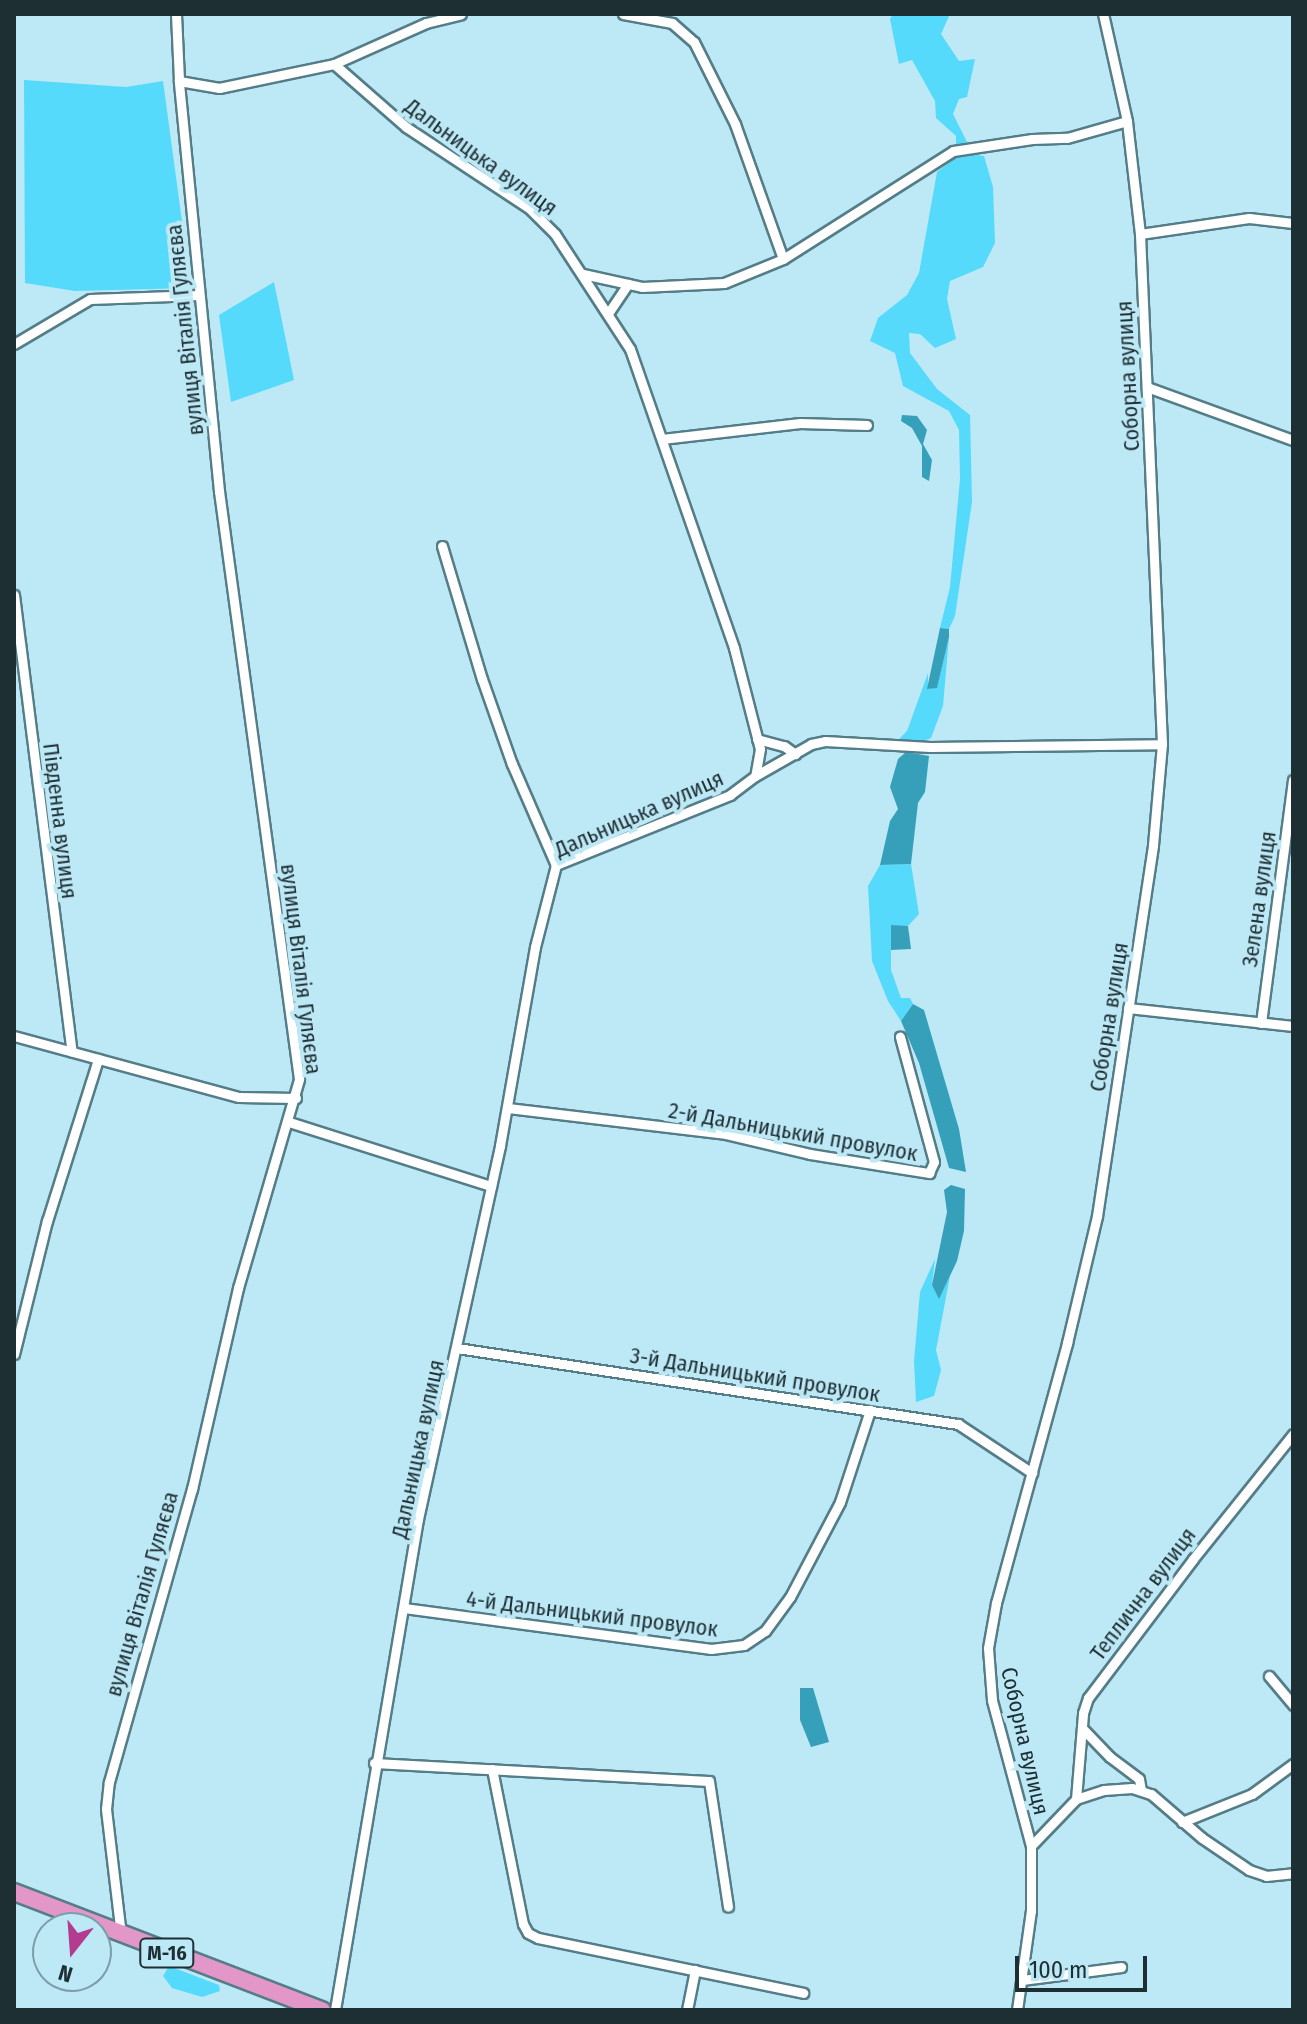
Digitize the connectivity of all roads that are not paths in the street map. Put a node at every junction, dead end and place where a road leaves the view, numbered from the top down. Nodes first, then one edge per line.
1 (176, 14) edge
2 (461, 14) edge
3 (623, 14) edge
4 (1103, 14) edge
5 (334, 64) junction
6 (179, 81) junction
7 (1127, 121) junction
8 (1293, 223) edge
9 (1140, 234) junction
10 (783, 259) junction
11 (583, 274) junction
12 (628, 284) junction
13 (199, 295) junction
14 (609, 312) junction
15 (14, 344) edge
16 (1147, 387) junction
17 (867, 425) dead end
18 (662, 439) junction
19 (1293, 440) edge
20 (442, 546) dead end
21 (14, 595) edge
22 (757, 739) junction
23 (1162, 744) junction
24 (795, 754) junction
25 (755, 776) junction
26 (1293, 780) edge
27 (556, 865) junction
28 (1128, 1008) junction
29 (1261, 1023) junction
30 (1293, 1026) edge
31 (14, 1036) edge
32 (900, 1037) dead end
33 (72, 1051) junction
34 (98, 1059) junction
35 (296, 1098) junction
36 (508, 1108) junction
37 (289, 1122) junction
38 (491, 1186) junction
39 (457, 1348) junction
40 (14, 1354) edge
41 (870, 1410) junction
42 (1293, 1434) edge
43 (1032, 1473) junction
44 (404, 1608) junction
45 (1269, 1676) dead end
46 (1293, 1705) edge
47 (1082, 1728) junction
48 (374, 1763) junction
49 (1293, 1764) edge
50 (492, 1769) junction
51 (1141, 1790) junction
52 (1076, 1799) junction
53 (1182, 1822) junction
54 (1031, 1846) junction
55 (1293, 1873) edge
56 (14, 1892) edge
57 (728, 1907) dead end
58 (121, 1935) junction
59 (1121, 1967) dead end
60 (695, 1970) junction
61 (1022, 1980) junction
62 (803, 1993) dead end
63 (300, 2007) edge
64 (322, 2010) edge
65 (335, 2010) edge
66 (687, 2010) edge
67 (1017, 2010) edge

1 - 6 street
2 - 5 street
3 - 10 street
4 - 7 street, Соборна вулиця
5 - 6 street
5 - 11 street, Дальницька вулиця
6 - 13 street, вулиця Віталія Гуляєва
7 - 9 street, Соборна вулиця
7 - 10 street
8 - 9 street
9 - 16 street, Соборна вулиця
10 - 12 street
11 - 12 street
11 - 14 street, Дальницька вулиця
12 - 14 street
13 - 15 street
13 - 35 street, вулиця Віталія Гуляєва
14 - 18 street, Дальницька вулиця
16 - 19 street
16 - 23 street, Соборна вулиця
17 - 18 street
18 - 22 street, Дальницька вулиця
20 - 27 street
21 - 33 street, Південна вулиця
22 - 24 street
22 - 25 street, Дальницька вулиця
23 - 24 street
23 - 28 street, Соборна вулиця
24 - 25 street
25 - 27 street, Дальницька вулиця
26 - 29 street, Зелена вулиця
27 - 36 street, Дальницька вулиця
28 - 29 street
28 - 43 street, Соборна вулиця
29 - 30 street
31 - 33 street
32 - 36 street, 2-й Дальницький провулок
33 - 34 street
34 - 35 street
34 - 40 street
35 - 37 street, вулиця Віталія Гуляєва
36 - 38 street, Дальницька вулиця
37 - 38 street
37 - 58 street, вулиця Віталія Гуляєва
38 - 39 street, Дальницька вулиця
39 - 41 street, 3-й Дальницький провулок
39 - 44 street, Дальницька вулиця
41 - 43 street, 3-й Дальницький провулок
41 - 44 street, 4-й Дальницький провулок
42 - 47 street, Теплична вулиця
43 - 54 street, Соборна вулиця
44 - 48 street, Дальницька вулиця
45 - 46 street
47 - 51 street
47 - 52 street, Теплична вулиця
48 - 50 street
48 - 65 street, Дальницька вулиця
49 - 53 street
50 - 57 street
50 - 60 street
51 - 52 street
51 - 53 street
52 - 54 street
53 - 55 street
54 - 61 street, Соборна вулиця
56 - 58 highway, М-16
58 - 63 highway, М-16
59 - 61 street
60 - 62 street
60 - 66 street
61 - 67 street, Соборна вулиця
63 - 64 highway, М-16

